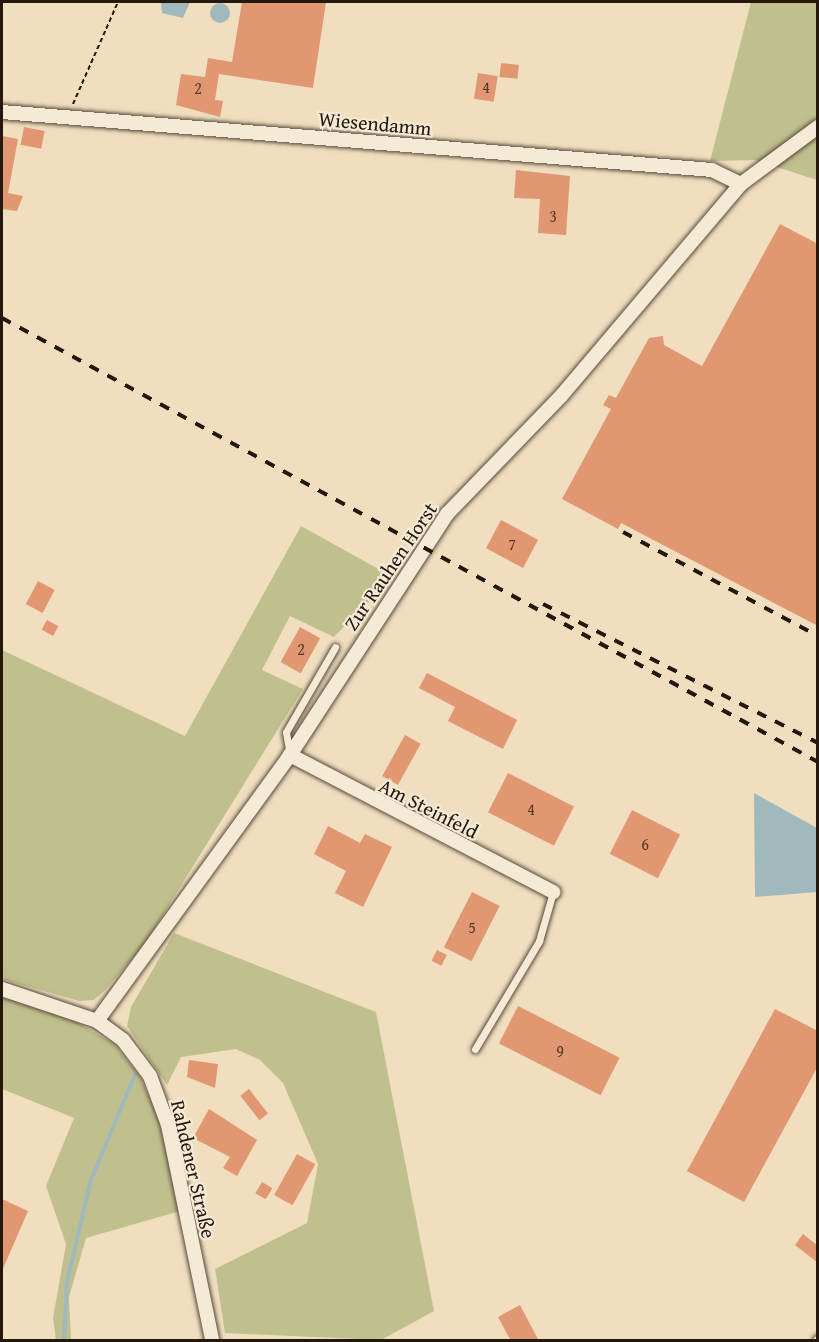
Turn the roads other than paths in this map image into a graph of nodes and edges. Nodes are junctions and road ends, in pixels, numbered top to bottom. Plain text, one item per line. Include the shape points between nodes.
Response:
1 (2, 112) edge
2 (818, 127) edge
3 (741, 184) junction
4 (335, 647) dead end
5 (290, 755) junction
6 (552, 892) joint
7 (2, 989) edge
8 (97, 1021) junction
9 (475, 1049) dead end
10 (212, 1341) edge

1 - 3 street, Wiesendamm via 712,170
2 - 3 street, Zur Rauhen Horst
3 - 5 street, Zur Rauhen Horst via 562,396 447,514
4 - 5 lane via 286,732
5 - 6 street, Am Steinfeld
5 - 8 street, Zur Rauhen Horst
6 - 9 lane via 539,941
7 - 8 street, Rahdener Straße
8 - 10 street, Rahdener Straße via 123,1040 150,1076 168,1125

